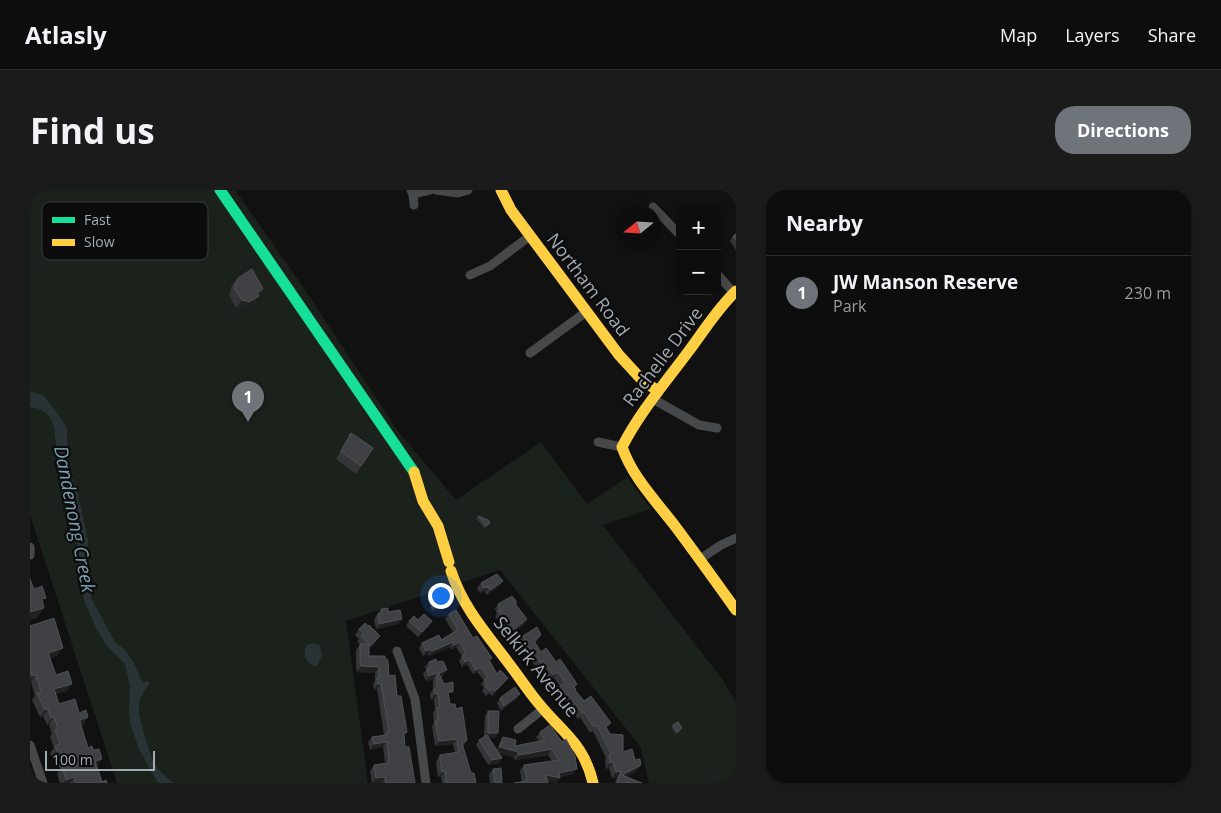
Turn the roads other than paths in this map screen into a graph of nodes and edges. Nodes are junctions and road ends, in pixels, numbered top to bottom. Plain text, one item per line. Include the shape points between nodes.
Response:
1 (220, 190) edge
2 (430, 190) edge
3 (436, 190) edge
4 (468, 190) edge
5 (501, 190) edge
6 (412, 192) edge
7 (414, 205) dead end
8 (661, 215) edge
9 (676, 231) edge
10 (530, 236) junction
11 (470, 275) dead end
12 (721, 278) edge
13 (735, 292) edge
14 (586, 312) junction
15 (530, 353) dead end
16 (655, 395) junction
17 (717, 428) dead end
18 (598, 442) dead end
19 (622, 446) junction
20 (736, 538) edge
21 (30, 547) edge
22 (30, 555) edge
23 (700, 558) junction
24 (736, 610) edge
25 (397, 651) dead end
26 (543, 710) junction
27 (518, 729) dead end
28 (30, 745) edge
29 (43, 783) edge
30 (426, 783) edge
31 (593, 783) edge

1 - 26 street, Selkirk Avenue via 410,464 420,496 438,526 456,587 476,621
2 - 6 street
3 - 4 street via 458,193
5 - 10 street, Northam Road
6 - 7 street
8 - 9 street
10 - 11 street via 490,266
10 - 14 street, Northam Road
12 - 13 street
13 - 16 street, Rachelle Drive
14 - 15 street
14 - 16 street, Northam Road via 630,369
16 - 17 street via 699,425
16 - 19 street, Rachelle Drive
18 - 19 street
19 - 23 street via 626,460 637,476
20 - 23 street
21 - 22 street
23 - 24 street
25 - 30 street via 415,698
26 - 27 street
26 - 31 street, Selkirk Avenue via 583,751
28 - 29 street

